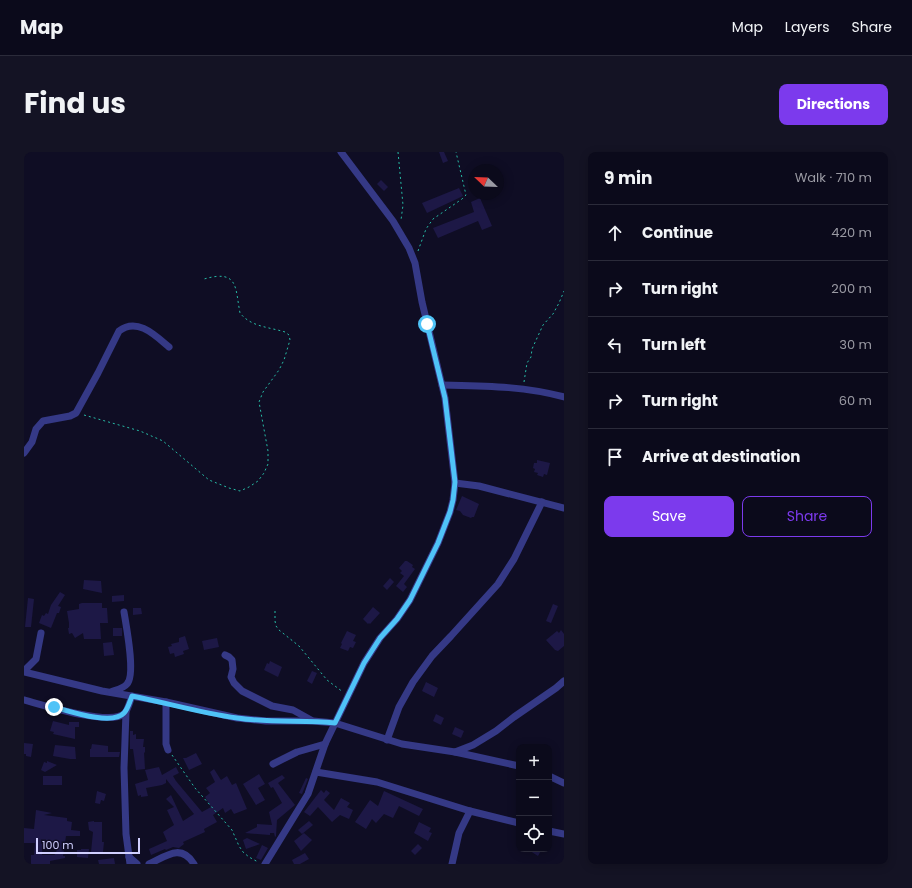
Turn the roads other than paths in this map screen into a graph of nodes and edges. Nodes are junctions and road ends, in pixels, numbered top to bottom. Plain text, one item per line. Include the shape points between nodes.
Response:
1 (341, 152) edge
2 (168, 347) dead end
3 (442, 385) junction
4 (564, 397) edge
5 (24, 453) edge
6 (455, 482) junction
7 (542, 502) junction
8 (564, 508) edge
9 (124, 612) dead end
10 (41, 633) dead end
11 (225, 655) dead end
12 (24, 672) edge
13 (564, 681) edge
14 (110, 692) junction
15 (132, 696) junction
16 (24, 700) edge
17 (166, 702) junction
18 (126, 712) junction
19 (313, 721) junction
20 (335, 723) junction
21 (387, 740) junction
22 (325, 744) junction
23 (168, 750) road end
24 (455, 752) junction
25 (273, 764) dead end
26 (516, 765) edge
27 (316, 772) junction
28 (552, 777) edge
29 (564, 783) edge
30 (470, 810) junction
31 (516, 822) edge
32 (552, 832) edge
33 (564, 834) edge
34 (130, 861) edge
35 (137, 864) edge
36 (149, 864) edge
37 (194, 864) edge
38 (263, 864) edge
39 (452, 864) edge

1 - 3 street via 383,206 409,248 415,263
2 - 5 street via 136,325 119,331 76,413 43,421
3 - 4 street via 498,386
3 - 6 street
6 - 7 street
6 - 20 street via 450,512 410,600 364,663
7 - 8 street
7 - 21 street via 498,584 432,656 413,682 399,707
9 - 14 street via 131,673 127,685
10 - 12 street via 36,659
11 - 19 street via 232,660 231,677 242,691 272,706 292,710
12 - 14 street
13 - 24 street via 496,731
14 - 15 street
15 - 17 street
15 - 18 street
16 - 18 street via 104,718 119,717
17 - 19 street via 237,718
17 - 23 street
18 - 34 street via 124,768 126,834
19 - 20 street
20 - 21 street
20 - 22 street
21 - 24 street
22 - 25 street via 297,752
22 - 27 street
24 - 26 street
27 - 30 street via 377,782
27 - 38 street via 308,794
28 - 29 street
30 - 31 street
30 - 39 street via 459,833
32 - 33 street
34 - 35 street
36 - 37 street via 179,852 186,854

